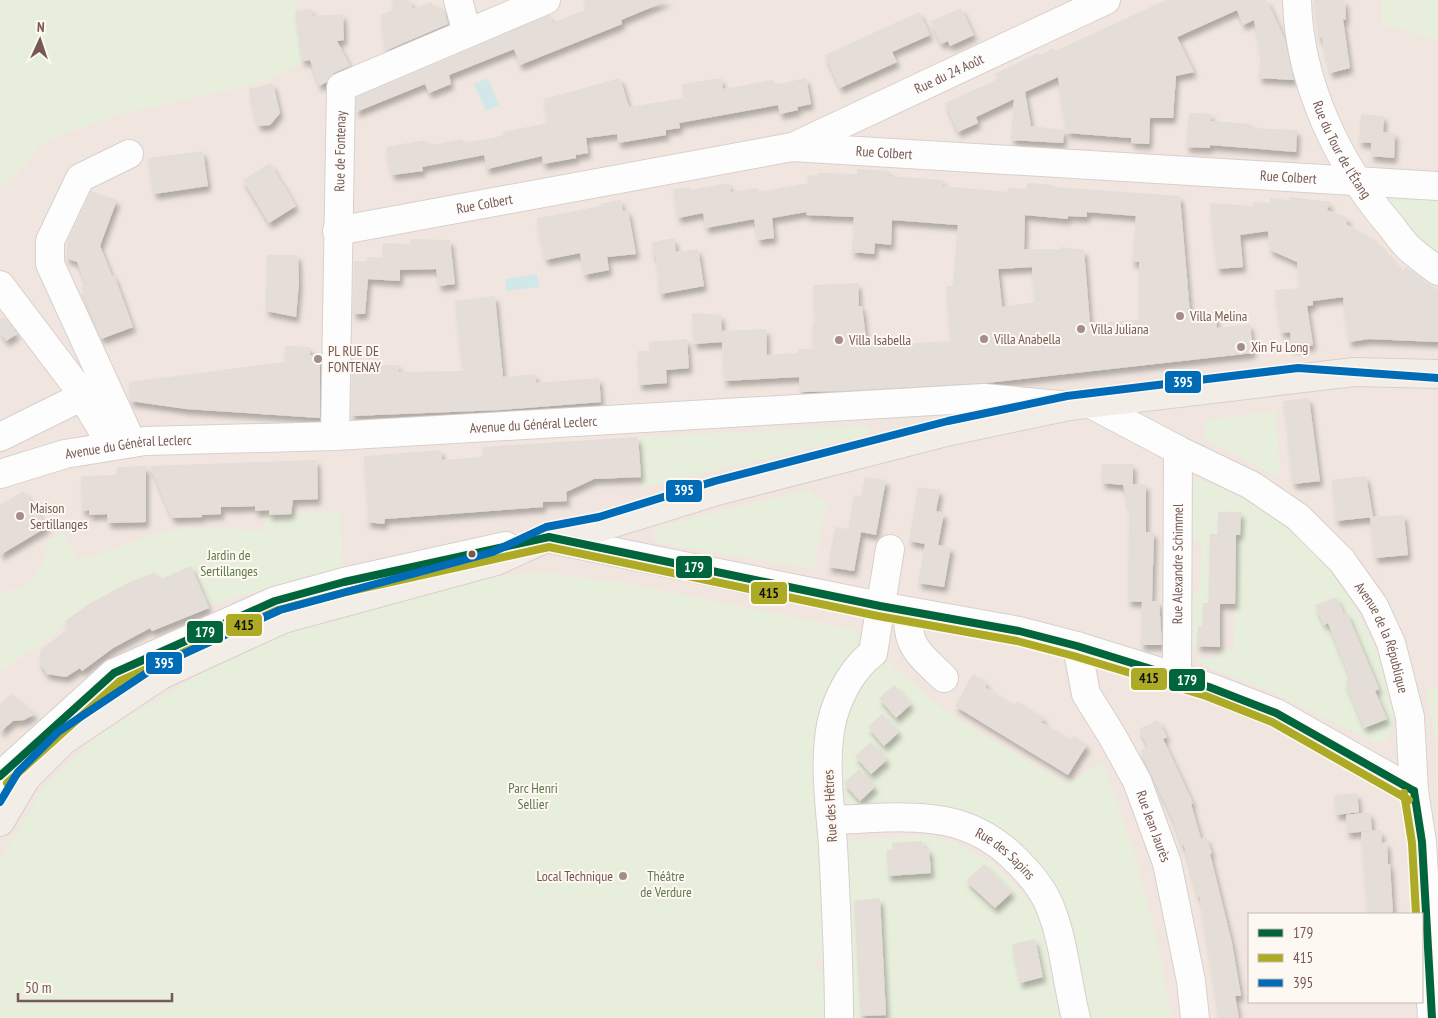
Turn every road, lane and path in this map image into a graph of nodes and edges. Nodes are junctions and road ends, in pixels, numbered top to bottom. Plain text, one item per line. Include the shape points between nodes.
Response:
1 (458, 0) edge
2 (546, 0) edge
3 (1106, 0) edge
4 (1297, 0) edge
5 (467, 33) junction
6 (792, 147) junction
7 (130, 154) dead end
8 (1357, 182) junction
9 (1438, 186) edge
10 (337, 231) junction
11 (1438, 271) edge
12 (0, 285) edge
13 (1438, 374) edge
14 (1298, 378) junction
15 (1438, 388) edge
16 (83, 396) junction
17 (1080, 405) junction
18 (335, 436) junction
19 (0, 437) edge
20 (122, 444) junction
21 (1178, 450) junction
22 (0, 474) edge
23 (549, 537) junction
24 (890, 549) dead end
25 (399, 572) junction
26 (445, 575) junction
27 (880, 606) junction
28 (908, 621) junction
29 (1077, 646) junction
30 (873, 653) junction
31 (1177, 676) junction
32 (944, 678) dead end
33 (0, 776) edge
34 (1414, 791) junction
35 (831, 820) junction
36 (0, 822) edge
37 (839, 1018) edge
38 (1076, 1018) edge
39 (1195, 1018) edge
40 (1432, 1018) edge

1 - 5 street
2 - 5 street, Rue de Fontenay
3 - 6 street, Rue du 24 Août
4 - 8 street, Rue du Tour de l'Étang via 1306,63 1322,112 1336,146
5 - 10 street, Rue de Fontenay via 341,87
6 - 8 street, Rue Colbert
6 - 10 street, Rue Colbert
7 - 20 street via 80,178 50,241 50,264
8 - 9 street, Rue Colbert
8 - 11 street, Rue du Tour de l'Étang via 1410,249
10 - 18 street, Rue de Fontenay
12 - 16 street
13 - 14 main road via 1354,372
14 - 15 main road
14 - 17 main road
16 - 19 street
16 - 20 street
17 - 18 street, Avenue du Général Leclerc via 984,398
17 - 21 street, Avenue de la République
17 - 23 main road via 950,431 717,491 601,527
18 - 20 street, Avenue du Général Leclerc
20 - 22 street, Avenue du Général Leclerc via 65,454
21 - 31 street, Rue Alexandre Schimmel
21 - 34 street, Avenue de la République via 1250,485 1298,517 1342,561 1374,606 1402,678 1410,717
23 - 25 street
23 - 26 main road via 496,561
23 - 27 street
24 - 27 street
25 - 26 main road
25 - 33 street via 344,582 275,601 114,673
26 - 36 main road via 283,619 161,675 64,740 26,778
27 - 28 street
27 - 30 street
28 - 29 street via 1018,631
28 - 30 street, Rue des Hêtres
28 - 32 street via 919,653
29 - 31 street
29 - 39 street, Rue Jean Jaurès via 1086,694 1112,734 1136,781 1167,863 1191,981
30 - 35 street, Rue des Hêtres via 862,661 834,714 828,763
31 - 34 street via 1276,713
34 - 40 street, Avenue de la République via 1422,842
35 - 37 street, Rue des Hêtres
35 - 38 street, Rue des Sapins via 927,817 964,824 1004,846 1030,874 1047,899

